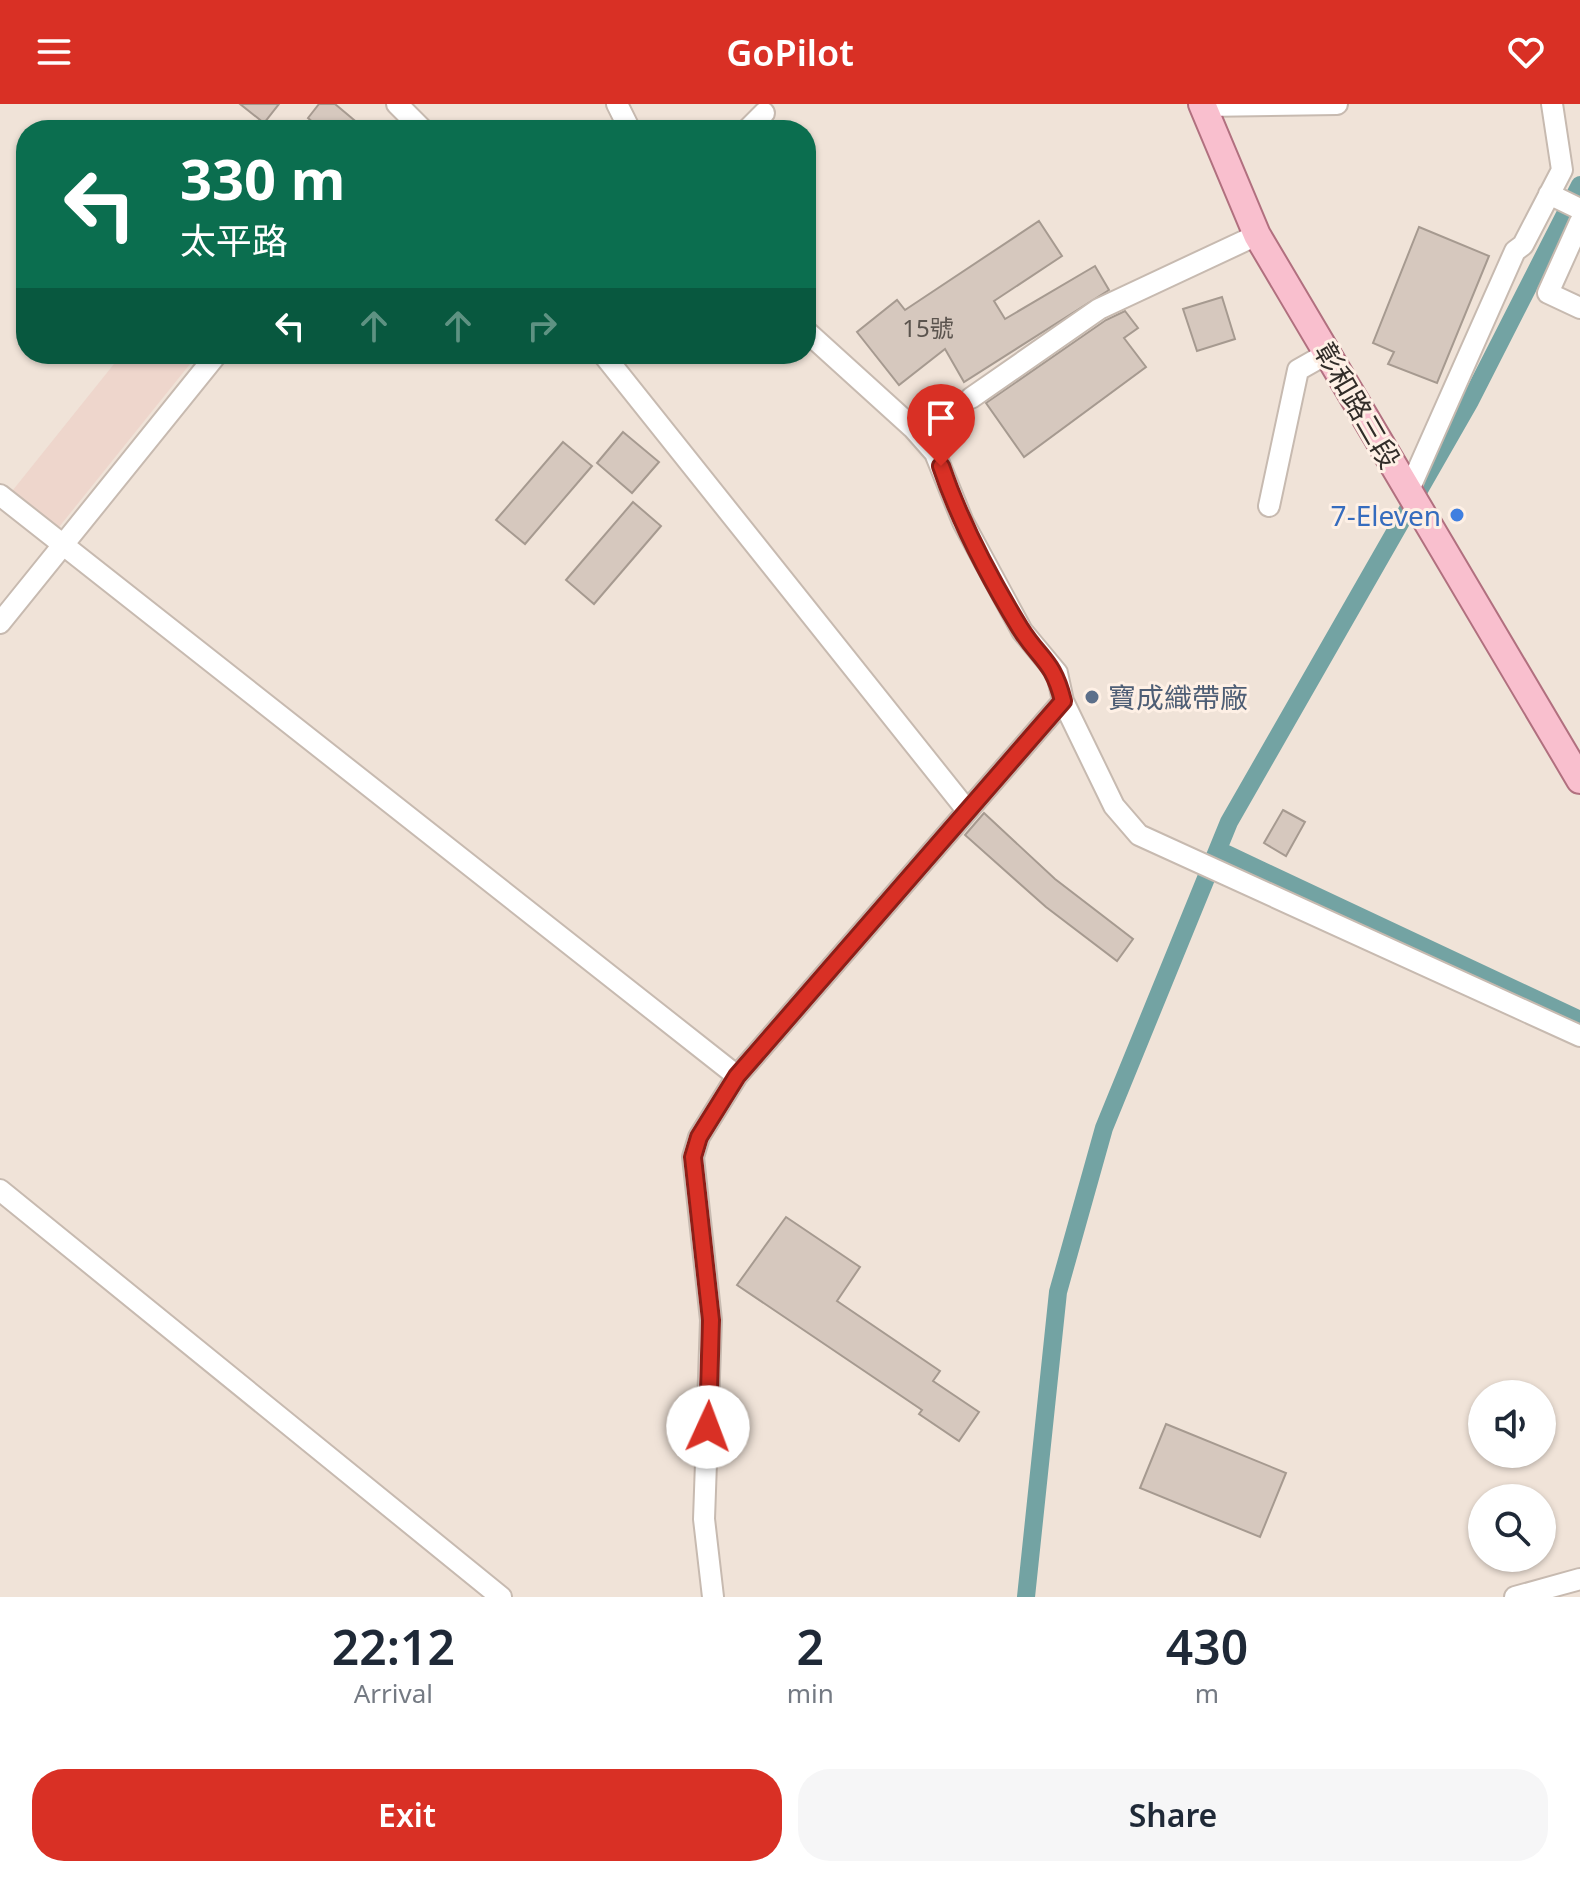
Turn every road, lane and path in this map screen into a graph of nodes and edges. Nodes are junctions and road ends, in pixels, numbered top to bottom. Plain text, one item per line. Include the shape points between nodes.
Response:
1 (1337, 104) edge
2 (1552, 104) edge
3 (1202, 105) edge
4 (764, 113) dead end
5 (757, 120) edge
6 (1549, 194) junction
7 (1580, 209) edge
8 (1580, 222) edge
9 (1257, 235) junction
10 (1580, 308) edge
11 (816, 340) edge
12 (1328, 353) junction
13 (209, 364) edge
14 (611, 364) edge
15 (971, 398) dead end
16 (1408, 492) junction
17 (0, 495) edge
18 (1269, 506) dead end
19 (63, 545) junction
20 (0, 623) edge
21 (1063, 701) junction
22 (1580, 780) edge
23 (966, 809) junction
24 (1580, 1036) edge
25 (737, 1076) junction
26 (0, 1190) edge
27 (1580, 1579) edge
28 (501, 1597) edge
29 (713, 1597) edge
30 (1515, 1597) edge

1 - 3 street
2 - 6 street via 1562,170
3 - 9 main road, 彰和路三段
4 - 5 street
6 - 7 street
6 - 16 street via 1515,251
8 - 10 street via 1548,293
9 - 12 main road, 彰和路三段
9 - 15 street via 1099,309
11 - 21 street via 935,453 963,522 1022,631 1057,673
12 - 16 main road, 彰和路三段
12 - 18 street via 1298,370
13 - 19 street
14 - 23 street
16 - 22 main road, 彰和路三段
17 - 19 street
19 - 20 street
19 - 25 street
21 - 23 street
21 - 24 street via 1114,806 1139,835
23 - 25 street
25 - 29 street via 699,1137 693,1157 711,1320 704,1519
26 - 28 street
27 - 30 street

